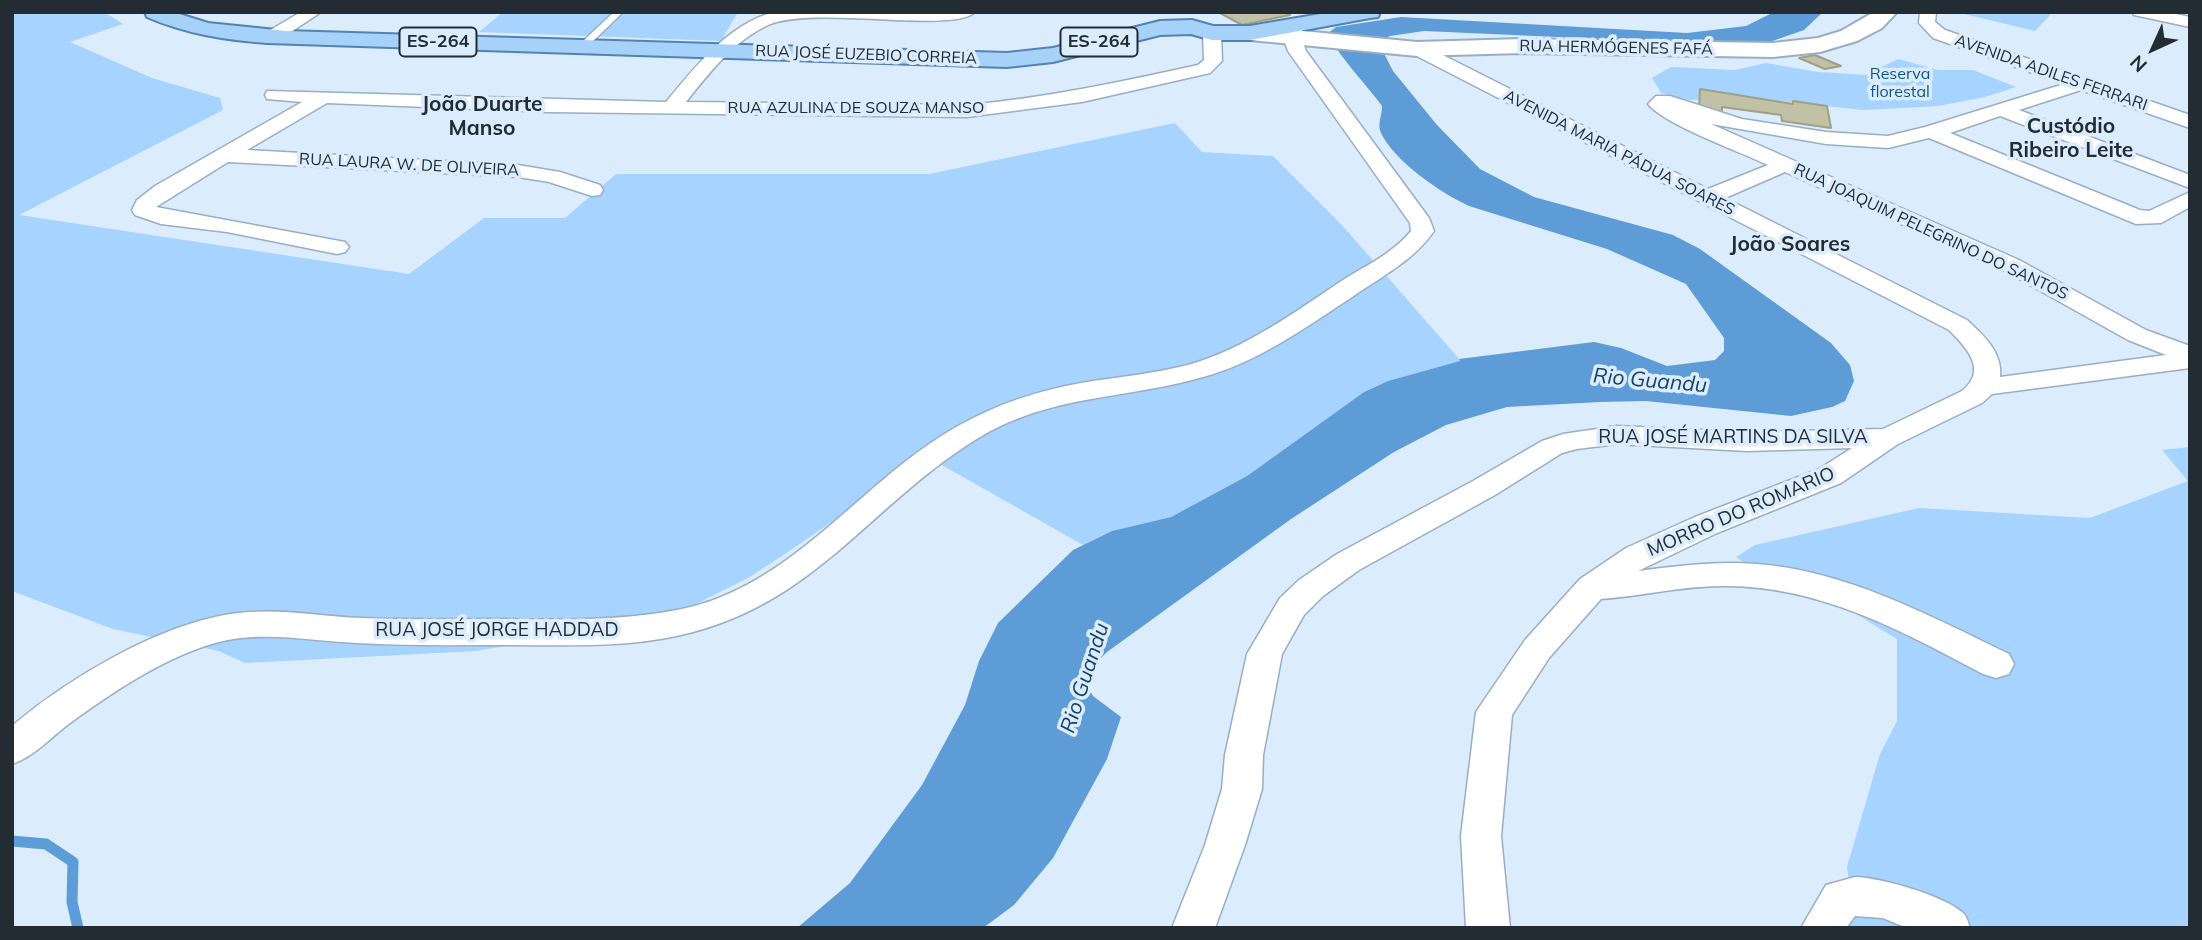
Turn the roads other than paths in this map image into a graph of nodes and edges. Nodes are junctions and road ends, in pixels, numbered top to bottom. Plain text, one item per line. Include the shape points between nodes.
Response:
1 (155, 12) edge
2 (313, 12) edge
3 (619, 12) edge
4 (967, 12) edge
5 (1370, 12) edge
6 (1887, 12) edge
7 (1928, 12) edge
8 (2140, 12) edge
9 (1196, 21) edge
10 (2190, 22) edge
11 (1290, 31) junction
12 (1250, 33) joint
13 (272, 36) junction
14 (583, 46) junction
15 (1416, 49) junction
16 (725, 50) junction
17 (2082, 84) junction
18 (274, 96) dead end
19 (322, 98) junction
20 (672, 107) junction
21 (1998, 109) junction
22 (2190, 122) edge
23 (1931, 132) junction
24 (222, 155) junction
25 (1785, 165) junction
26 (2190, 182) edge
27 (592, 190) dead end
28 (1706, 198) junction
29 (2190, 198) edge
30 (337, 247) dead end
31 (2190, 355) edge
32 (2190, 360) edge
33 (1984, 387) junction
34 (1888, 438) junction
35 (1592, 587) junction
36 (1996, 664) dead end
37 (12, 749) edge
38 (1193, 928) edge
39 (1488, 928) edge
40 (1822, 928) edge
41 (1949, 928) edge

1 - 13 main road, ES-264 via 197,25
2 - 13 street
3 - 14 lane
4 - 16 street via 787,15 759,23
5 - 11 main road
6 - 15 street, RUA HERMÓGENES FAFÁ via 1849,36 1799,49
7 - 17 street, AVENIDA ADILES FERRARI via 1927,23 1939,34
8 - 10 street
9 - 12 main road, ES-264
9 - 16 main road, RUA JOSÉ EUZEBIO CORREIA / ES-264 via 1053,55 1007,60
9 - 20 street, RUA AZULINA DE SOUZA MANSO via 1213,63 1204,69 1082,96 1013,107 893,111
11 - 12 street, RUA HERMÓGENES FAFÁ
11 - 15 street, RUA HERMÓGENES FAFÁ
11 - 37 street, RUA JOSÉ JORGE HADDAD via 1297,51 1423,231 1401,255 1237,354 1199,370 1034,401 987,421 943,448 813,558 774,584 711,613 649,627 544,634 230,626 146,659 48,719
13 - 14 main road, ES-264
14 - 16 main road, ES-264
15 - 28 street, AVENIDA MARIA PÁDUA SOARES
16 - 20 street
17 - 21 street
17 - 22 street, AVENIDA ADILES FERRARI
18 - 19 street
19 - 20 street
19 - 24 street
21 - 23 street
21 - 26 street
23 - 25 street, RUA JOAQUIM PELEGRINO DO SANTOS via 1888,142 1826,138 1742,125 1669,101 1659,103 1683,119
23 - 29 street via 2130,215 2152,218
24 - 27 street, RUA LAURA W. DE OLIVEIRA via 518,171 554,176
24 - 30 street via 143,208 161,217
25 - 28 street
25 - 31 street, RUA JOAQUIM PELEGRINO DO SANTOS via 2011,265 2137,335
28 - 33 street, AVENIDA MARIA PÁDUA SOARES via 1958,325 1978,342 1986,360
32 - 33 street
33 - 34 street
34 - 35 street, MORRO DO ROMARIO via 1830,476 1637,556
34 - 38 street, RUA JOSÉ MARTINS DA SILVA via 1724,441 1643,434 1580,438 1552,447 1334,571 1292,607 1265,654 1244,755 1242,789
35 - 36 street via 1715,575 1773,578 1864,605
35 - 39 street, MORRO DO ROMARIO via 1536,649 1494,712 1481,836
40 - 41 street via 1841,899 1856,895 1882,898

